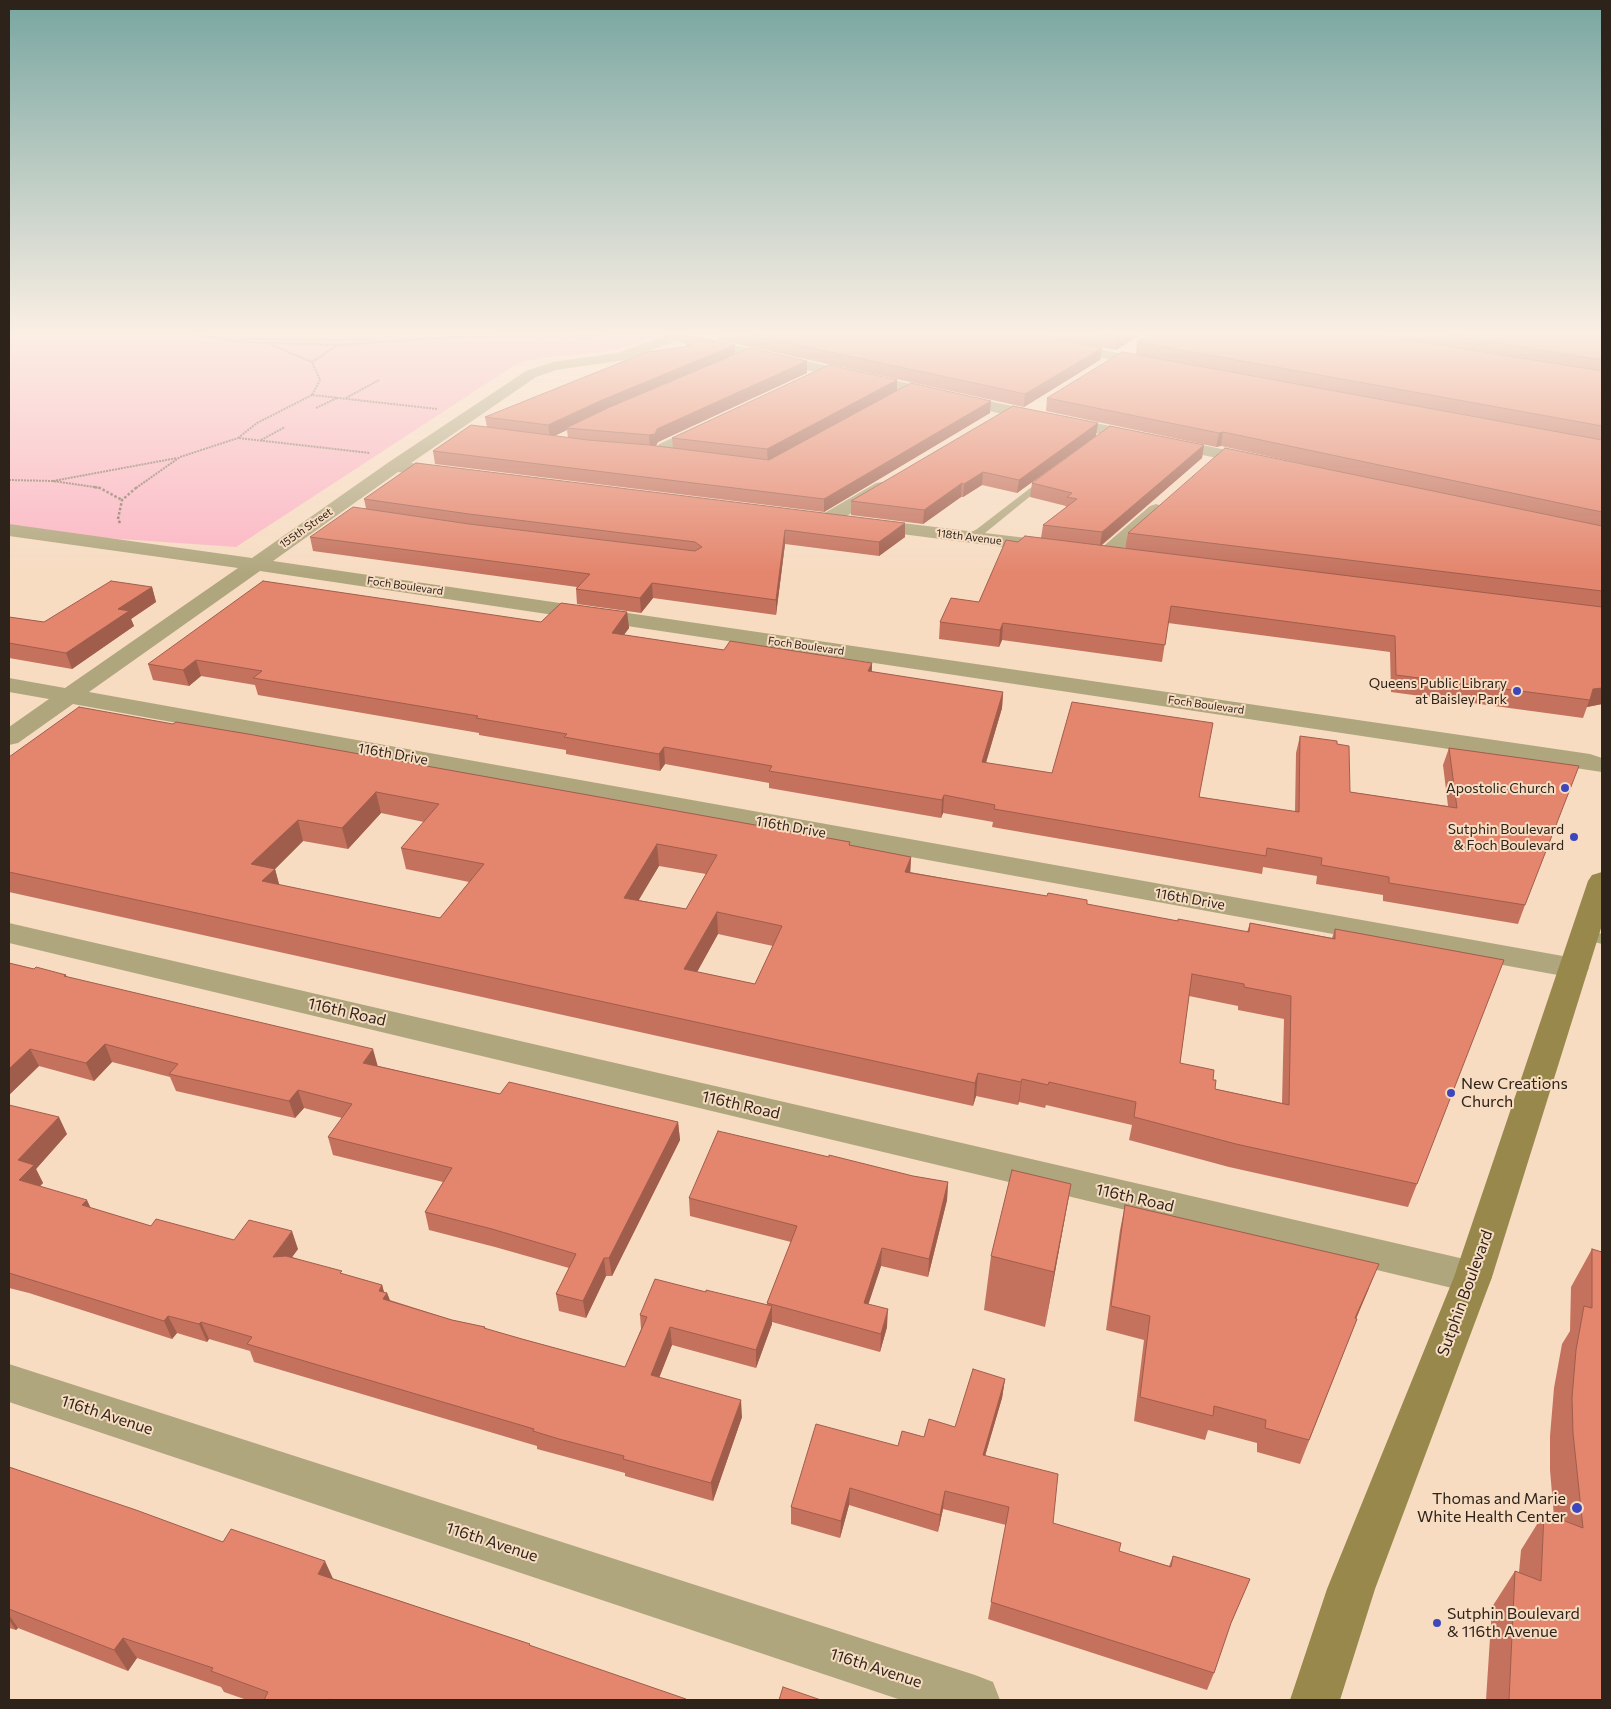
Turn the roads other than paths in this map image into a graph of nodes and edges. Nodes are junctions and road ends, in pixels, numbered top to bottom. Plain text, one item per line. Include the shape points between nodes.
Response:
1 (476, 415) edge
2 (1002, 415) edge
3 (1034, 415) edge
4 (718, 423) edge
5 (987, 424) edge
6 (663, 452) edge
7 (1268, 464) edge
8 (395, 466) junction
9 (1056, 471) edge
10 (467, 475) edge
11 (897, 478) edge
12 (1170, 498) edge
13 (329, 512) junction
14 (345, 515) edge
15 (808, 517) edge
16 (828, 520) junction
17 (9, 530) edge
18 (970, 537) junction
19 (1058, 548) edge
20 (1087, 552) edge
21 (1106, 554) junction
22 (1126, 557) edge
23 (255, 564) junction
24 (9, 684) edge
25 (70, 695) junction
26 (9, 738) edge
27 (1602, 765) edge
28 (1601, 886) edge
29 (9, 933) edge
30 (1587, 947) edge
31 (1473, 1277) junction
32 (9, 1383) edge
33 (975, 1700) edge
34 (1315, 1700) edge

1 - 8 street, 155th Street
2 - 5 street
3 - 7 street via 1214,459
4 - 6 street
8 - 10 street
8 - 13 street, 155th Street
9 - 18 lane
11 - 16 street
12 - 21 street
13 - 14 lane
13 - 23 street, 155th Street
15 - 16 street, 118th Avenue
16 - 18 street, 118th Avenue
17 - 23 street, Foch Boulevard
18 - 19 street, 118th Avenue
20 - 21 street
21 - 22 street
23 - 25 street, 155th Street
23 - 27 street, Foch Boulevard
24 - 25 street, 116th Drive
25 - 26 street, 155th Street
25 - 30 street, 116th Drive
28 - 30 main road, Sutphin Boulevard
29 - 31 street, 116th Road
30 - 31 main road, Sutphin Boulevard
31 - 34 main road, Sutphin Boulevard via 1351,1589
32 - 33 street, 116th Avenue

